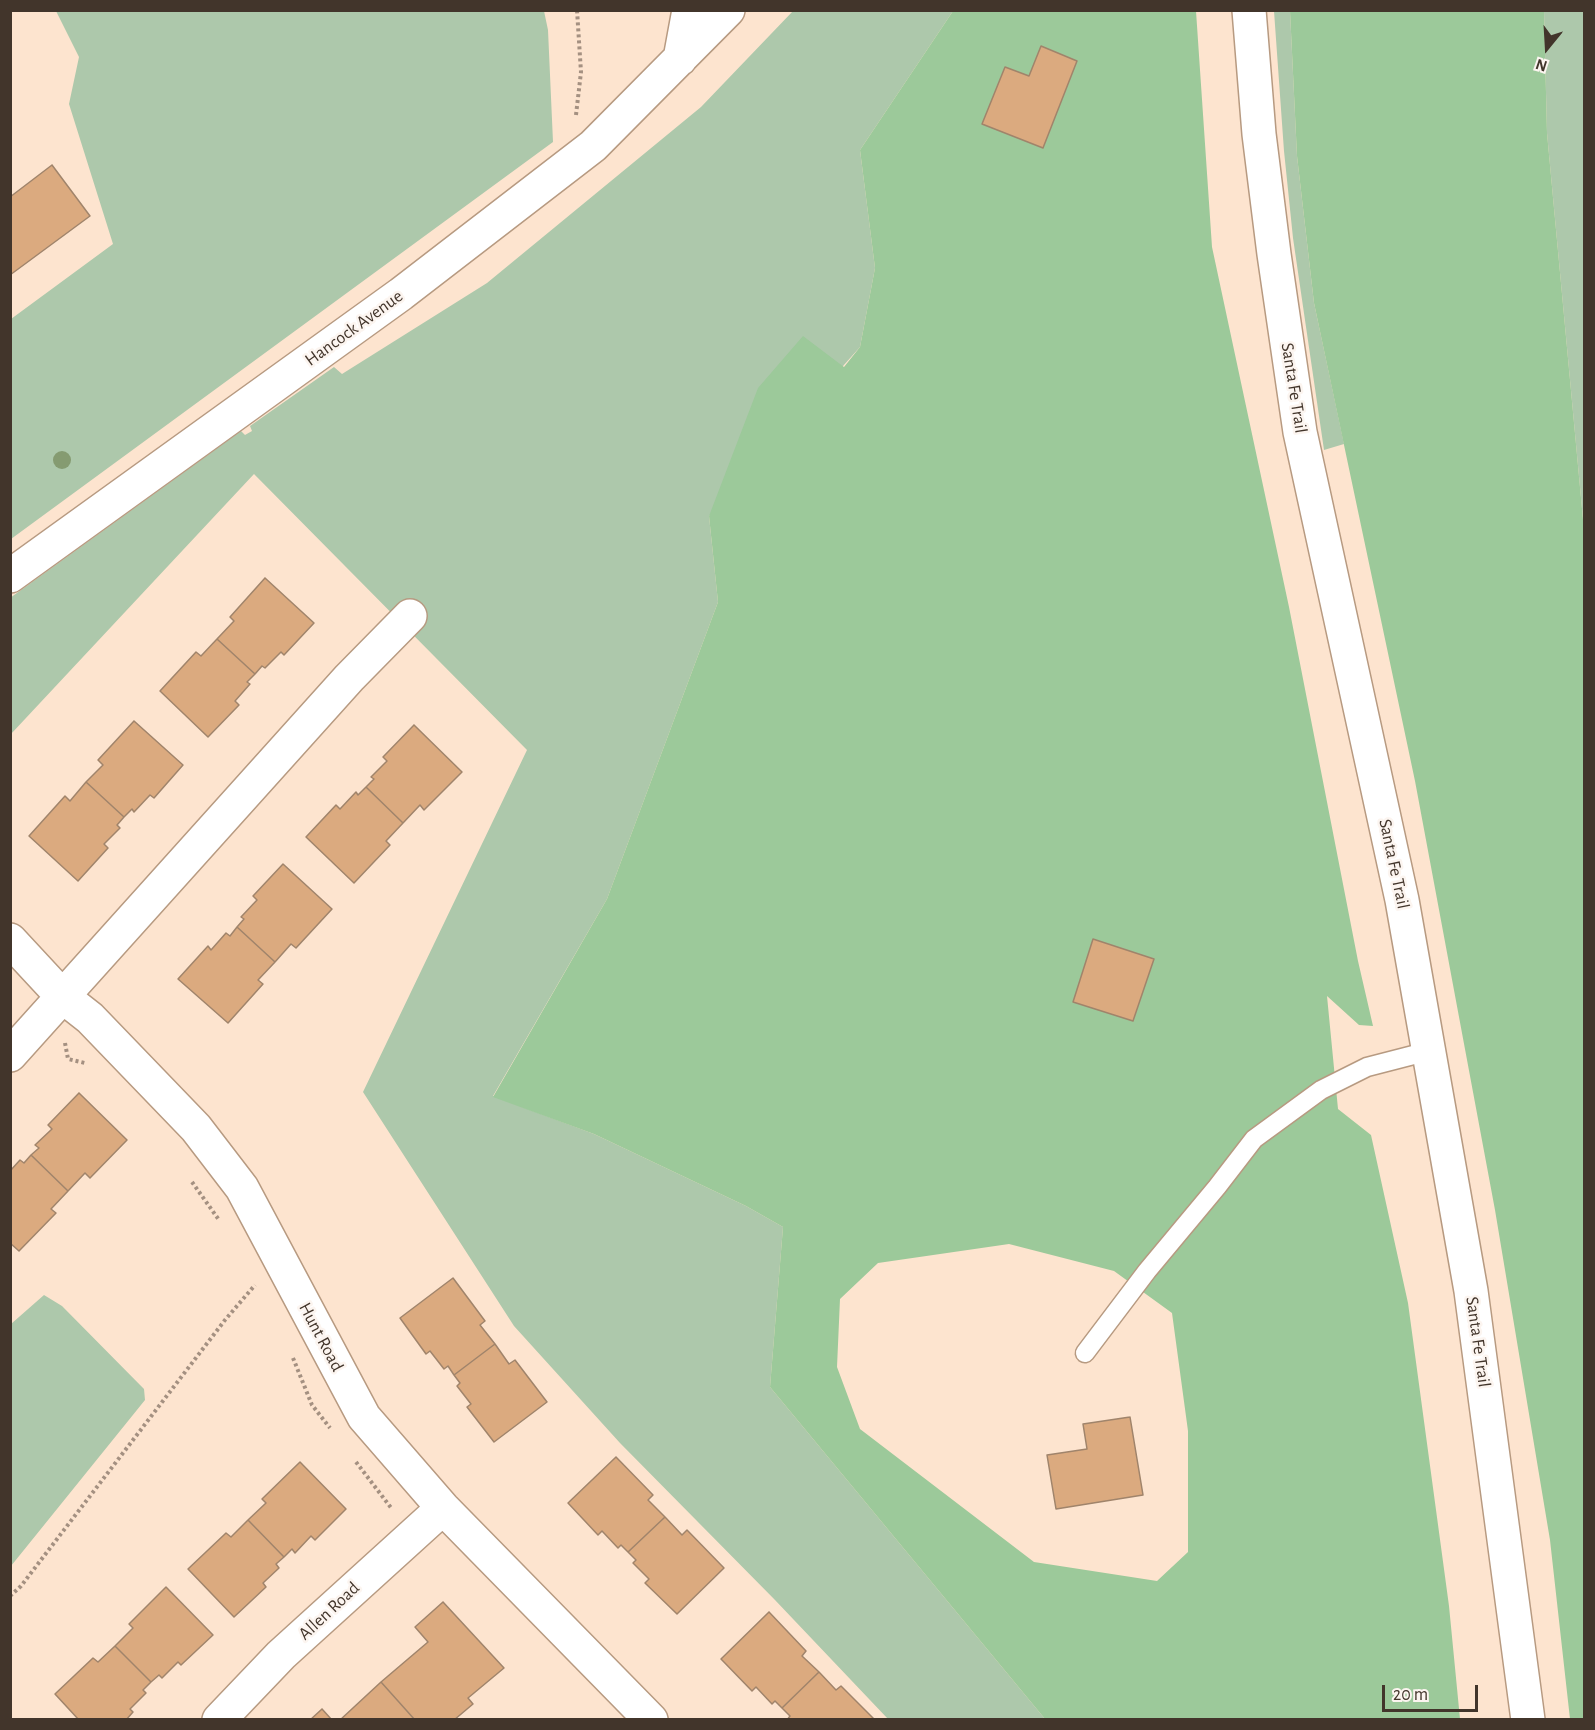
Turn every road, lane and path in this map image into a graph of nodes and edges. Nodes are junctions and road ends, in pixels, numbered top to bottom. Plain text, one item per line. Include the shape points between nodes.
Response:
1 (577, 10) edge
2 (689, 10) edge
3 (728, 10) edge
4 (1249, 10) edge
5 (680, 59) junction
6 (570, 164) junction
7 (10, 576) edge
8 (410, 616) dead end
9 (10, 940) edge
10 (52, 1008) junction
11 (1428, 1051) junction
12 (10, 1055) edge
13 (92, 1068) dead end
14 (189, 1177) dead end
15 (221, 1223) dead end
16 (260, 1279) dead end
17 (1085, 1353) dead end
18 (443, 1508) junction
19 (10, 1596) edge
20 (219, 1719) edge
21 (651, 1719) edge
22 (1528, 1719) edge

1 - 6 path via 581,72
2 - 5 street
3 - 5 street, Hancock Avenue
4 - 11 street, Santa Fe Trail via 1259,134 1300,432 1402,900
5 - 6 street, Hancock Avenue via 594,146
6 - 7 street, Hancock Avenue via 401,294
8 - 10 street via 349,678
9 - 10 street, Hunt Road
10 - 12 street
10 - 13 path via 68,1059
10 - 18 street, Hunt Road via 90,1018 196,1128 242,1188 364,1418
11 - 17 lane via 1367,1067 1330,1086 1254,1140
11 - 22 street, Santa Fe Trail via 1471,1291
14 - 15 path
16 - 19 path
18 - 20 street, Allen Road via 281,1655
18 - 21 street, Hunt Road

